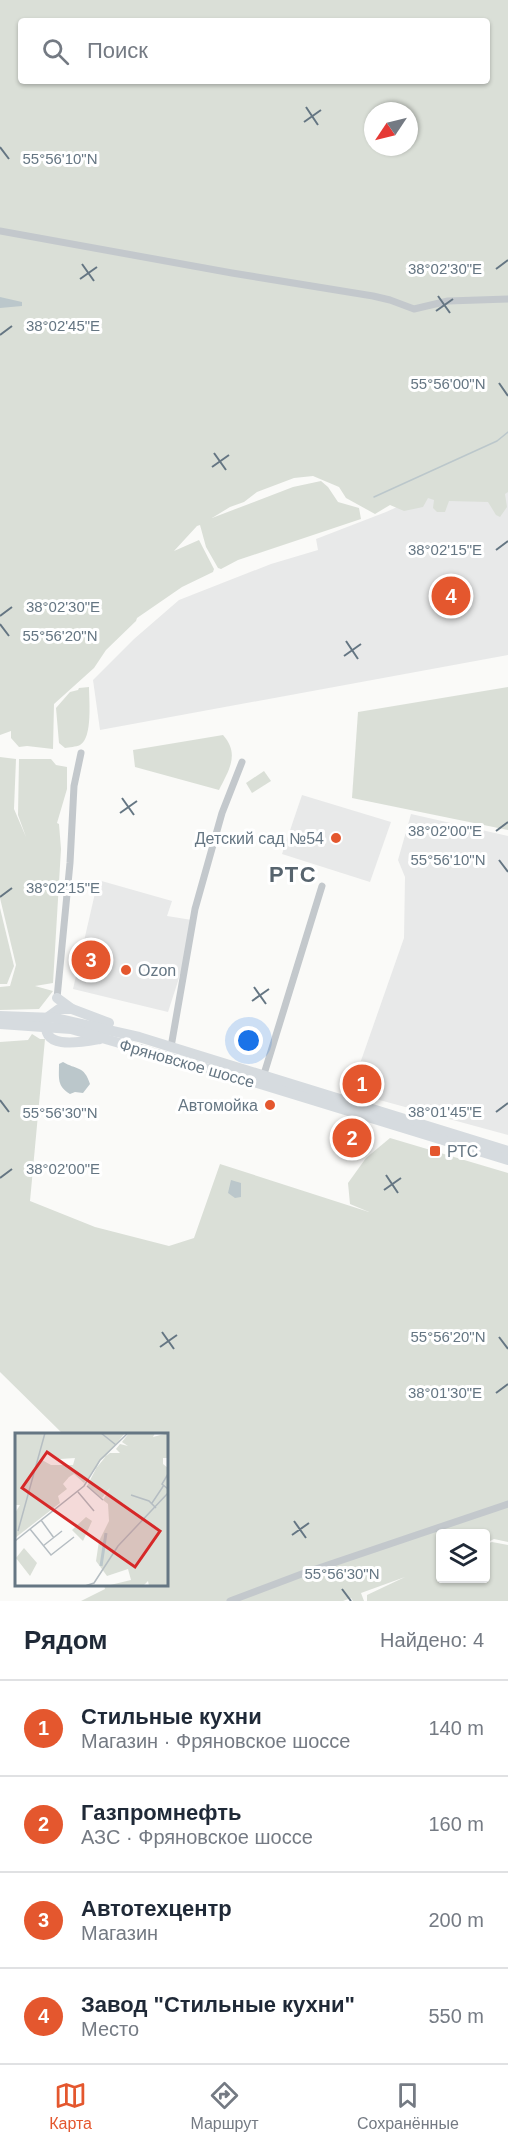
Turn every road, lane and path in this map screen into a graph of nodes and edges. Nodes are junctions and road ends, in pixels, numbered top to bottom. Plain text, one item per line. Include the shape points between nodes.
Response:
1 (0, 231) edge
2 (508, 299) edge
3 (81, 753) dead end
4 (242, 762) dead end
5 (322, 886) dead end
6 (57, 998) junction
7 (72, 1009) junction
8 (0, 1016) edge
9 (28, 1016) junction
10 (47, 1022) junction
11 (0, 1024) edge
12 (139, 1036) junction
13 (171, 1047) junction
14 (264, 1074) junction
15 (508, 1151) edge
16 (508, 1160) edge
17 (508, 1504) edge
18 (230, 1601) edge

1 - 2 street via 373,296 414,309 448,301
3 - 6 street via 74,786
4 - 13 street via 222,813 195,909
5 - 14 street
6 - 7 main road
6 - 9 main road via 43,1012
6 - 10 main road
7 - 10 main road via 53,1012
7 - 12 main road
8 - 9 main road, Фряновское шоссе
9 - 10 main road, Фряновское шоссе
10 - 11 main road, Фряновское шоссе
10 - 12 main road, Фряновское шоссе via 72,1020
10 - 16 main road, Фряновское шоссе via 49,1035 60,1042 104,1038
12 - 13 main road, Фряновское шоссе
13 - 14 main road, Фряновское шоссе
14 - 15 main road, Фряновское шоссе
17 - 18 street

